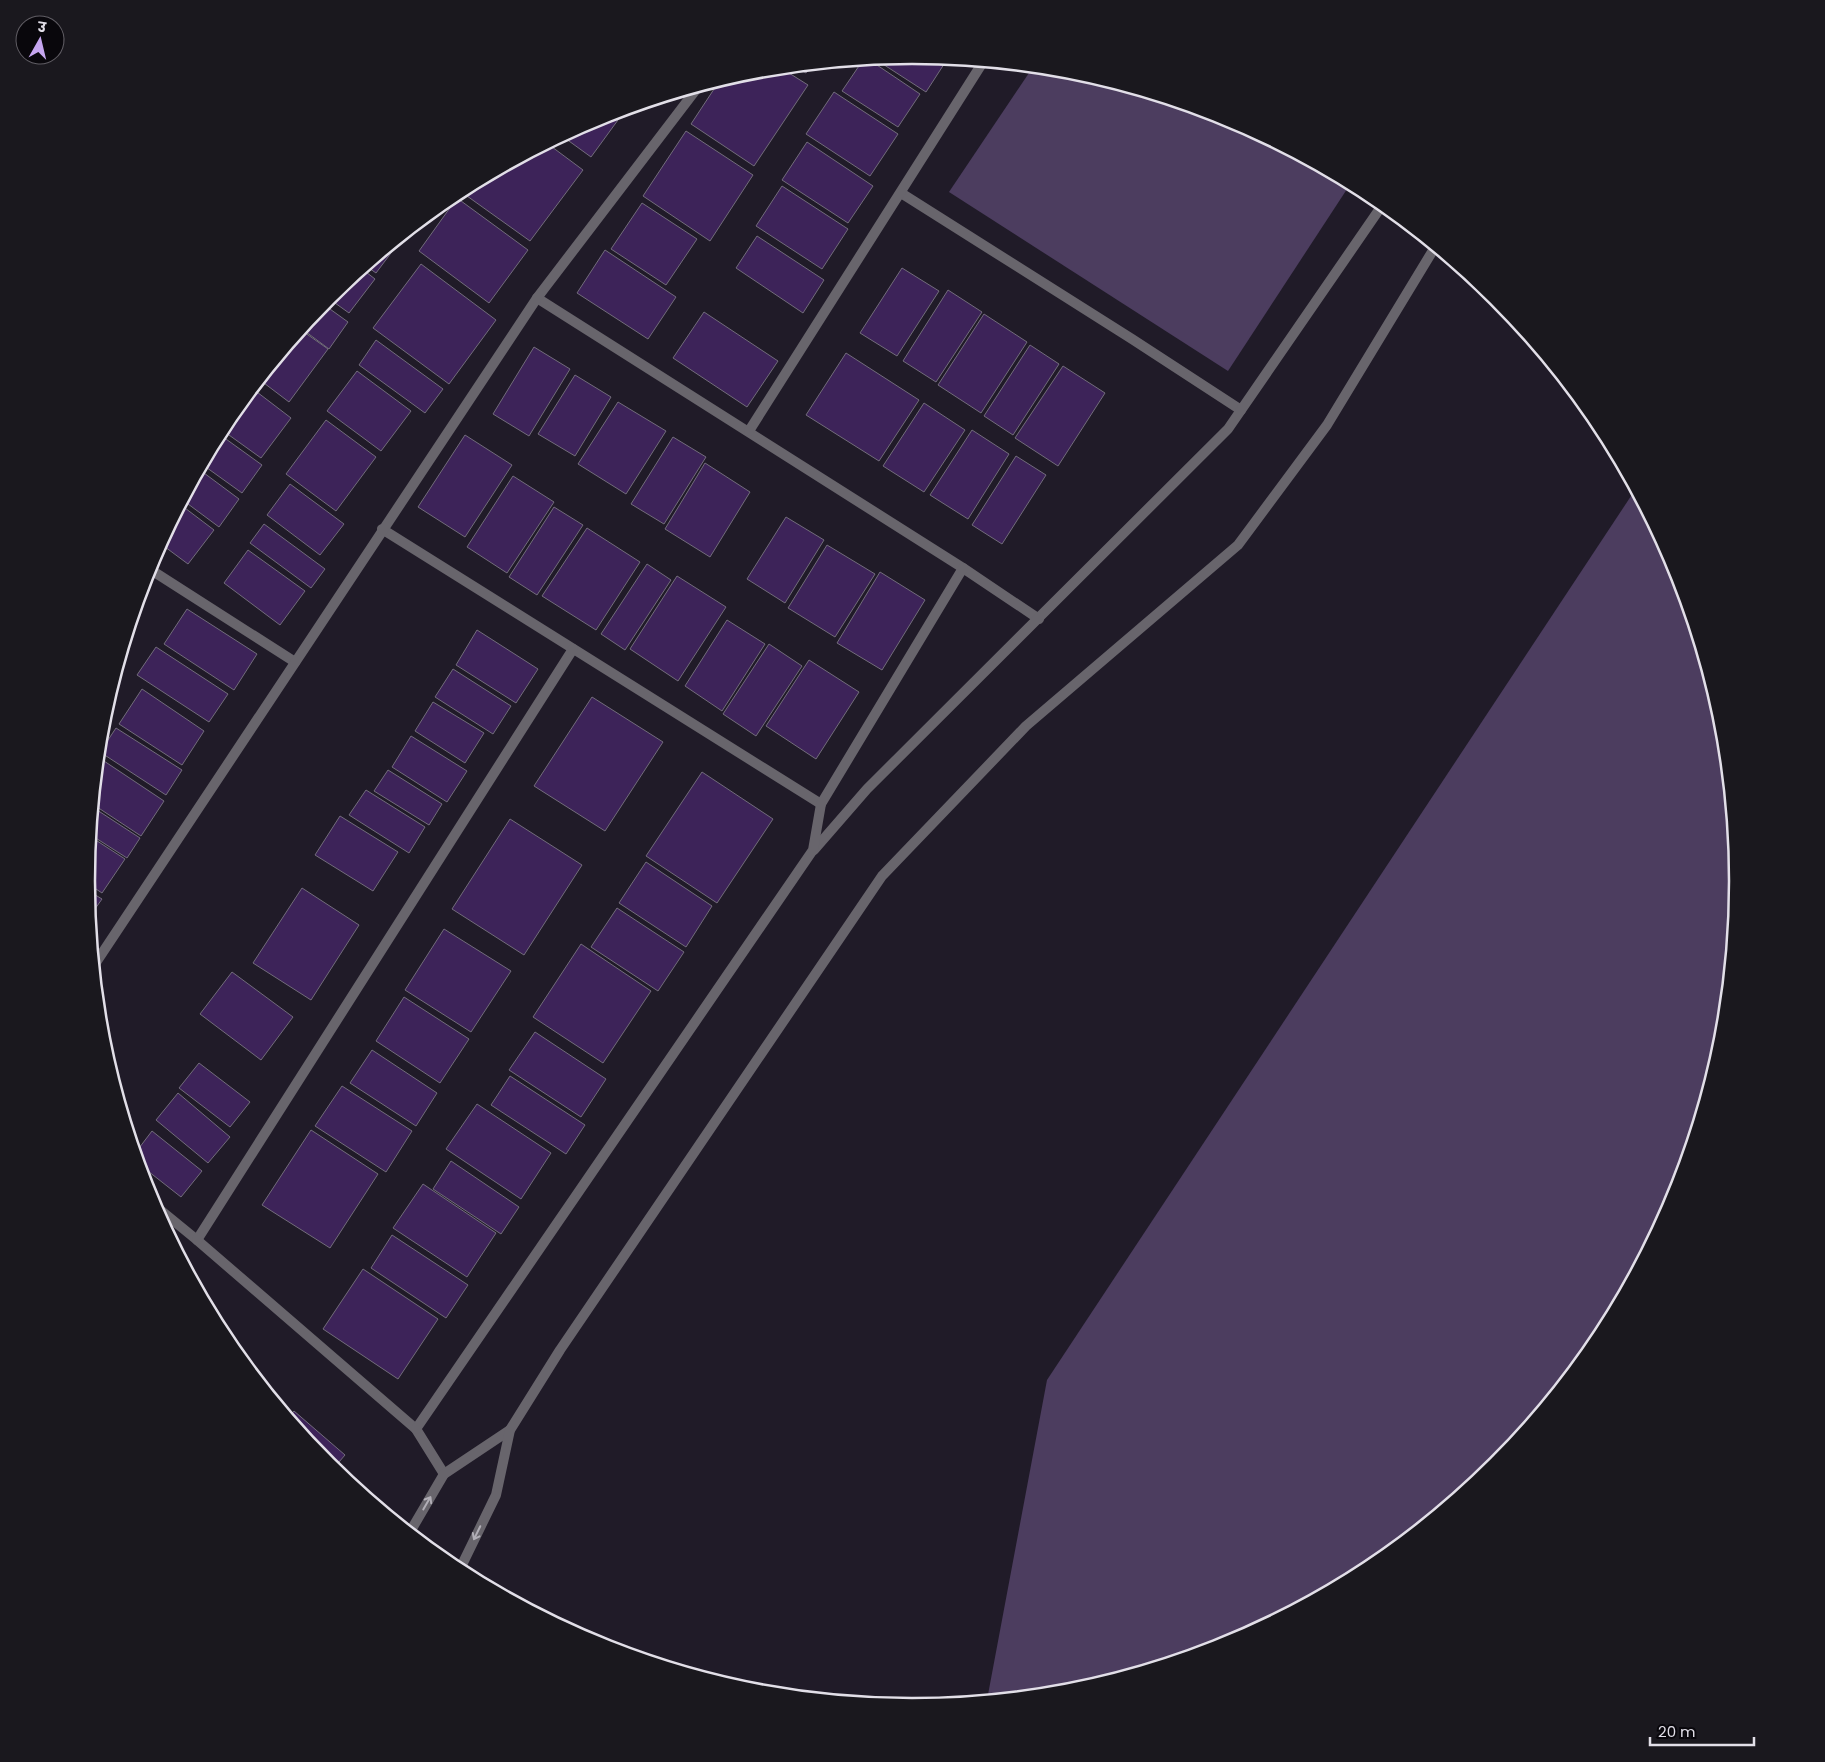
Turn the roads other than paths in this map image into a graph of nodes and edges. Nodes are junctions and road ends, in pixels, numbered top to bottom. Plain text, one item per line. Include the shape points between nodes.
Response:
1 (981, 67) edge
2 (692, 95) edge
3 (901, 193) junction
4 (1379, 210) edge
5 (1432, 251) edge
6 (537, 298) junction
7 (1241, 410) junction
8 (750, 431) junction
9 (382, 529) junction
10 (963, 568) junction
11 (155, 573) edge
12 (1039, 619) junction
13 (573, 648) junction
14 (295, 662) junction
15 (821, 804) junction
16 (813, 850) junction
17 (99, 958) edge
18 (167, 1216) edge
19 (197, 1240) junction
20 (416, 1429) junction
21 (510, 1430) junction
22 (444, 1474) junction
23 (413, 1527) edge
24 (463, 1564) edge

1 - 3 street
2 - 6 street
3 - 7 street
3 - 8 street
4 - 7 street
5 - 21 street via 1327,425 1238,545 1026,726 882,876 560,1350
6 - 8 street
6 - 9 street
7 - 12 street via 1228,429
8 - 10 street
9 - 13 street
9 - 14 street
10 - 12 street
10 - 15 street
11 - 14 street
12 - 16 street via 868,789
13 - 15 street
13 - 19 street
14 - 17 street
15 - 16 street
16 - 20 street
18 - 19 street
19 - 20 street
20 - 22 street
21 - 22 street
21 -> 24 street via 496,1496
23 -> 22 street

